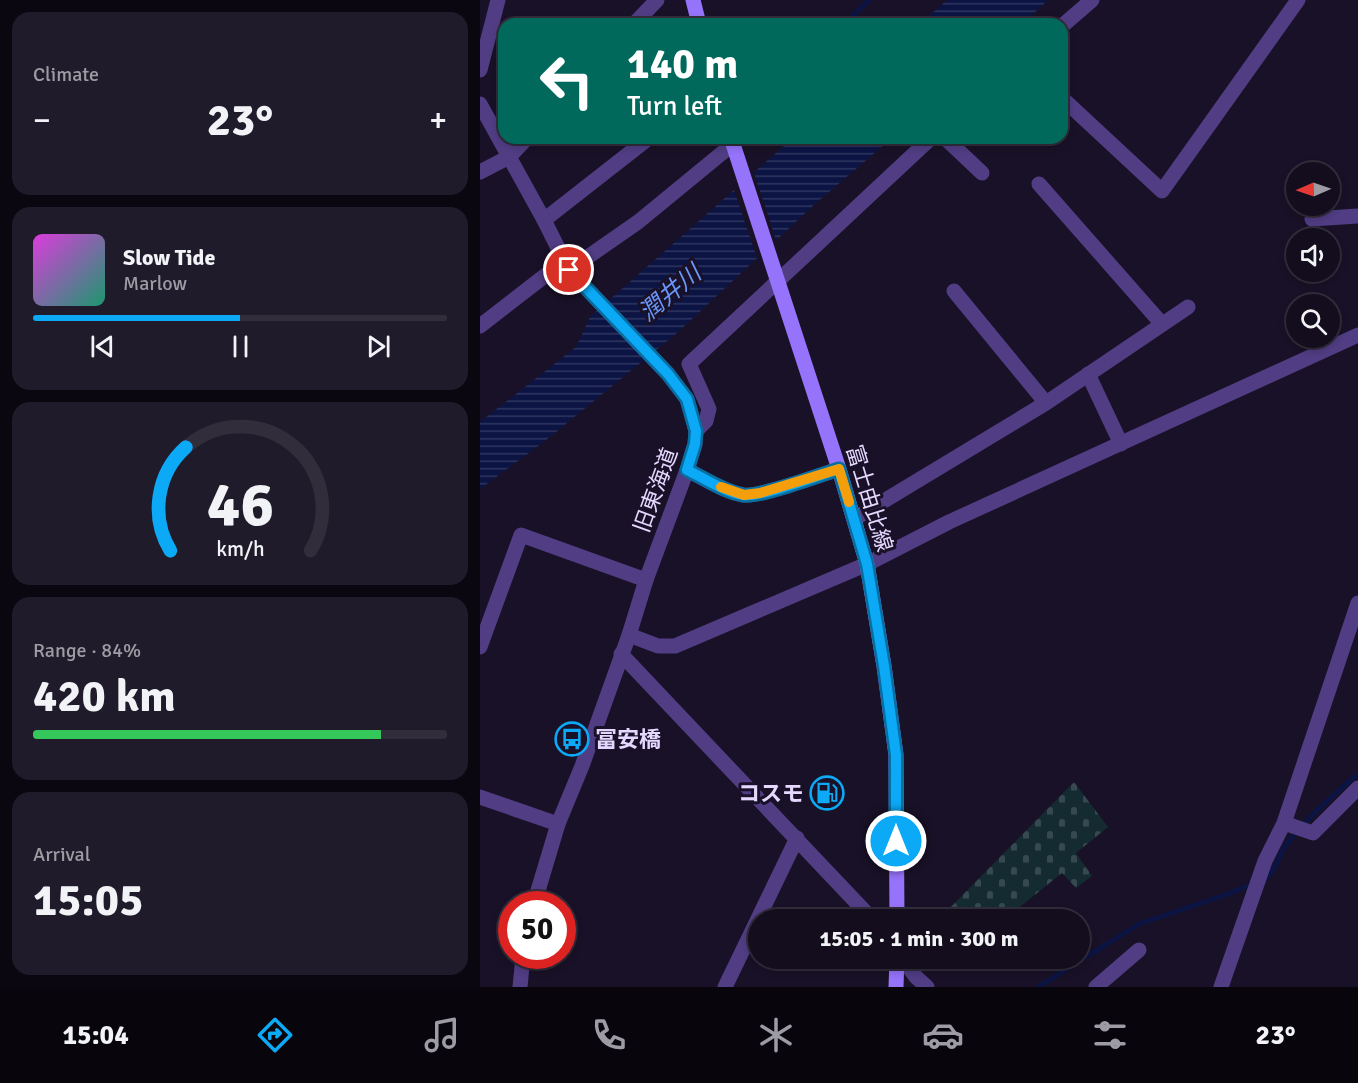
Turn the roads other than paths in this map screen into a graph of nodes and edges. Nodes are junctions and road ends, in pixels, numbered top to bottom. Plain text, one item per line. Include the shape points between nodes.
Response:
1 (498, 0) edge
2 (657, 0) edge
3 (693, 0) edge
4 (1092, 0) edge
5 (1298, 0) edge
6 (640, 18) edge
7 (698, 18) edge
8 (1068, 21) edge
9 (480, 70) edge
10 (480, 104) edge
11 (1068, 104) edge
12 (498, 137) edge
13 (502, 144) edge
14 (521, 144) edge
15 (641, 144) edge
16 (924, 144) edge
17 (951, 144) edge
18 (733, 145) edge
19 (509, 157) junction
20 (480, 172) edge
21 (982, 174) dead end
22 (1039, 184) dead end
23 (1358, 216) edge
24 (1312, 219) dead end
25 (544, 220) junction
26 (566, 266) junction
27 (775, 275) junction
28 (954, 291) dead end
29 (1188, 307) dead end
30 (1162, 324) junction
31 (480, 326) edge
32 (1358, 334) edge
33 (1088, 374) junction
34 (1046, 403) junction
35 (696, 431) junction
36 (1121, 444) junction
37 (839, 469) junction
38 (687, 470) junction
39 (854, 519) junction
40 (867, 564) junction
41 (646, 580) junction
42 (1358, 603) edge
43 (629, 635) junction
44 (480, 647) edge
45 (621, 654) junction
46 (1358, 788) edge
47 (480, 797) edge
48 (1284, 823) junction
49 (558, 824) junction
50 (797, 838) junction
51 (538, 891) edge
52 (863, 909) edge
53 (897, 909) edge
54 (1138, 950) dead end
55 (522, 969) edge
56 (897, 969) edge
57 (910, 969) edge
58 (520, 987) edge
59 (725, 987) edge
60 (896, 987) edge
61 (927, 987) edge
62 (1096, 987) edge
63 (1221, 987) edge

1 - 9 street
2 - 6 street
3 - 7 main road
4 - 8 street
5 - 11 street via 1162,191
10 - 12 street, 旧東海道
13 - 19 street, 旧東海道
14 - 19 street
15 - 25 street
16 - 27 street
17 - 21 street
18 - 26 street via 638,222
18 - 27 main road, 富士由比線
19 - 20 street
19 - 25 street, 旧東海道
22 - 30 street
23 - 24 street
25 - 26 street, 旧東海道
26 - 31 street
26 - 35 street, 旧東海道 via 668,374 687,399
27 - 35 street via 689,364 709,409 706,421
27 - 37 main road, 富士由比線
28 - 34 street
29 - 30 street
30 - 33 street
32 - 36 street
33 - 34 street
33 - 36 street
34 - 39 street
35 - 38 street, 旧東海道
36 - 40 street
37 - 38 street via 744,495
37 - 39 main road, 富士由比線
38 - 41 street, 旧東海道
39 - 40 main road, 富士由比線
40 - 43 street via 675,646 658,646
40 - 53 main road, 富士由比線 via 896,755
41 - 43 street, 旧東海道
41 - 44 street via 521,535
42 - 48 street
43 - 45 street, 旧東海道
45 - 49 street, 旧東海道
45 - 50 street
46 - 48 street via 1313,833
47 - 49 street
48 - 63 street via 1265,861
49 - 51 street, 旧東海道
50 - 52 street
50 - 59 street
54 - 62 street
55 - 58 street
56 - 60 main road
57 - 61 street

